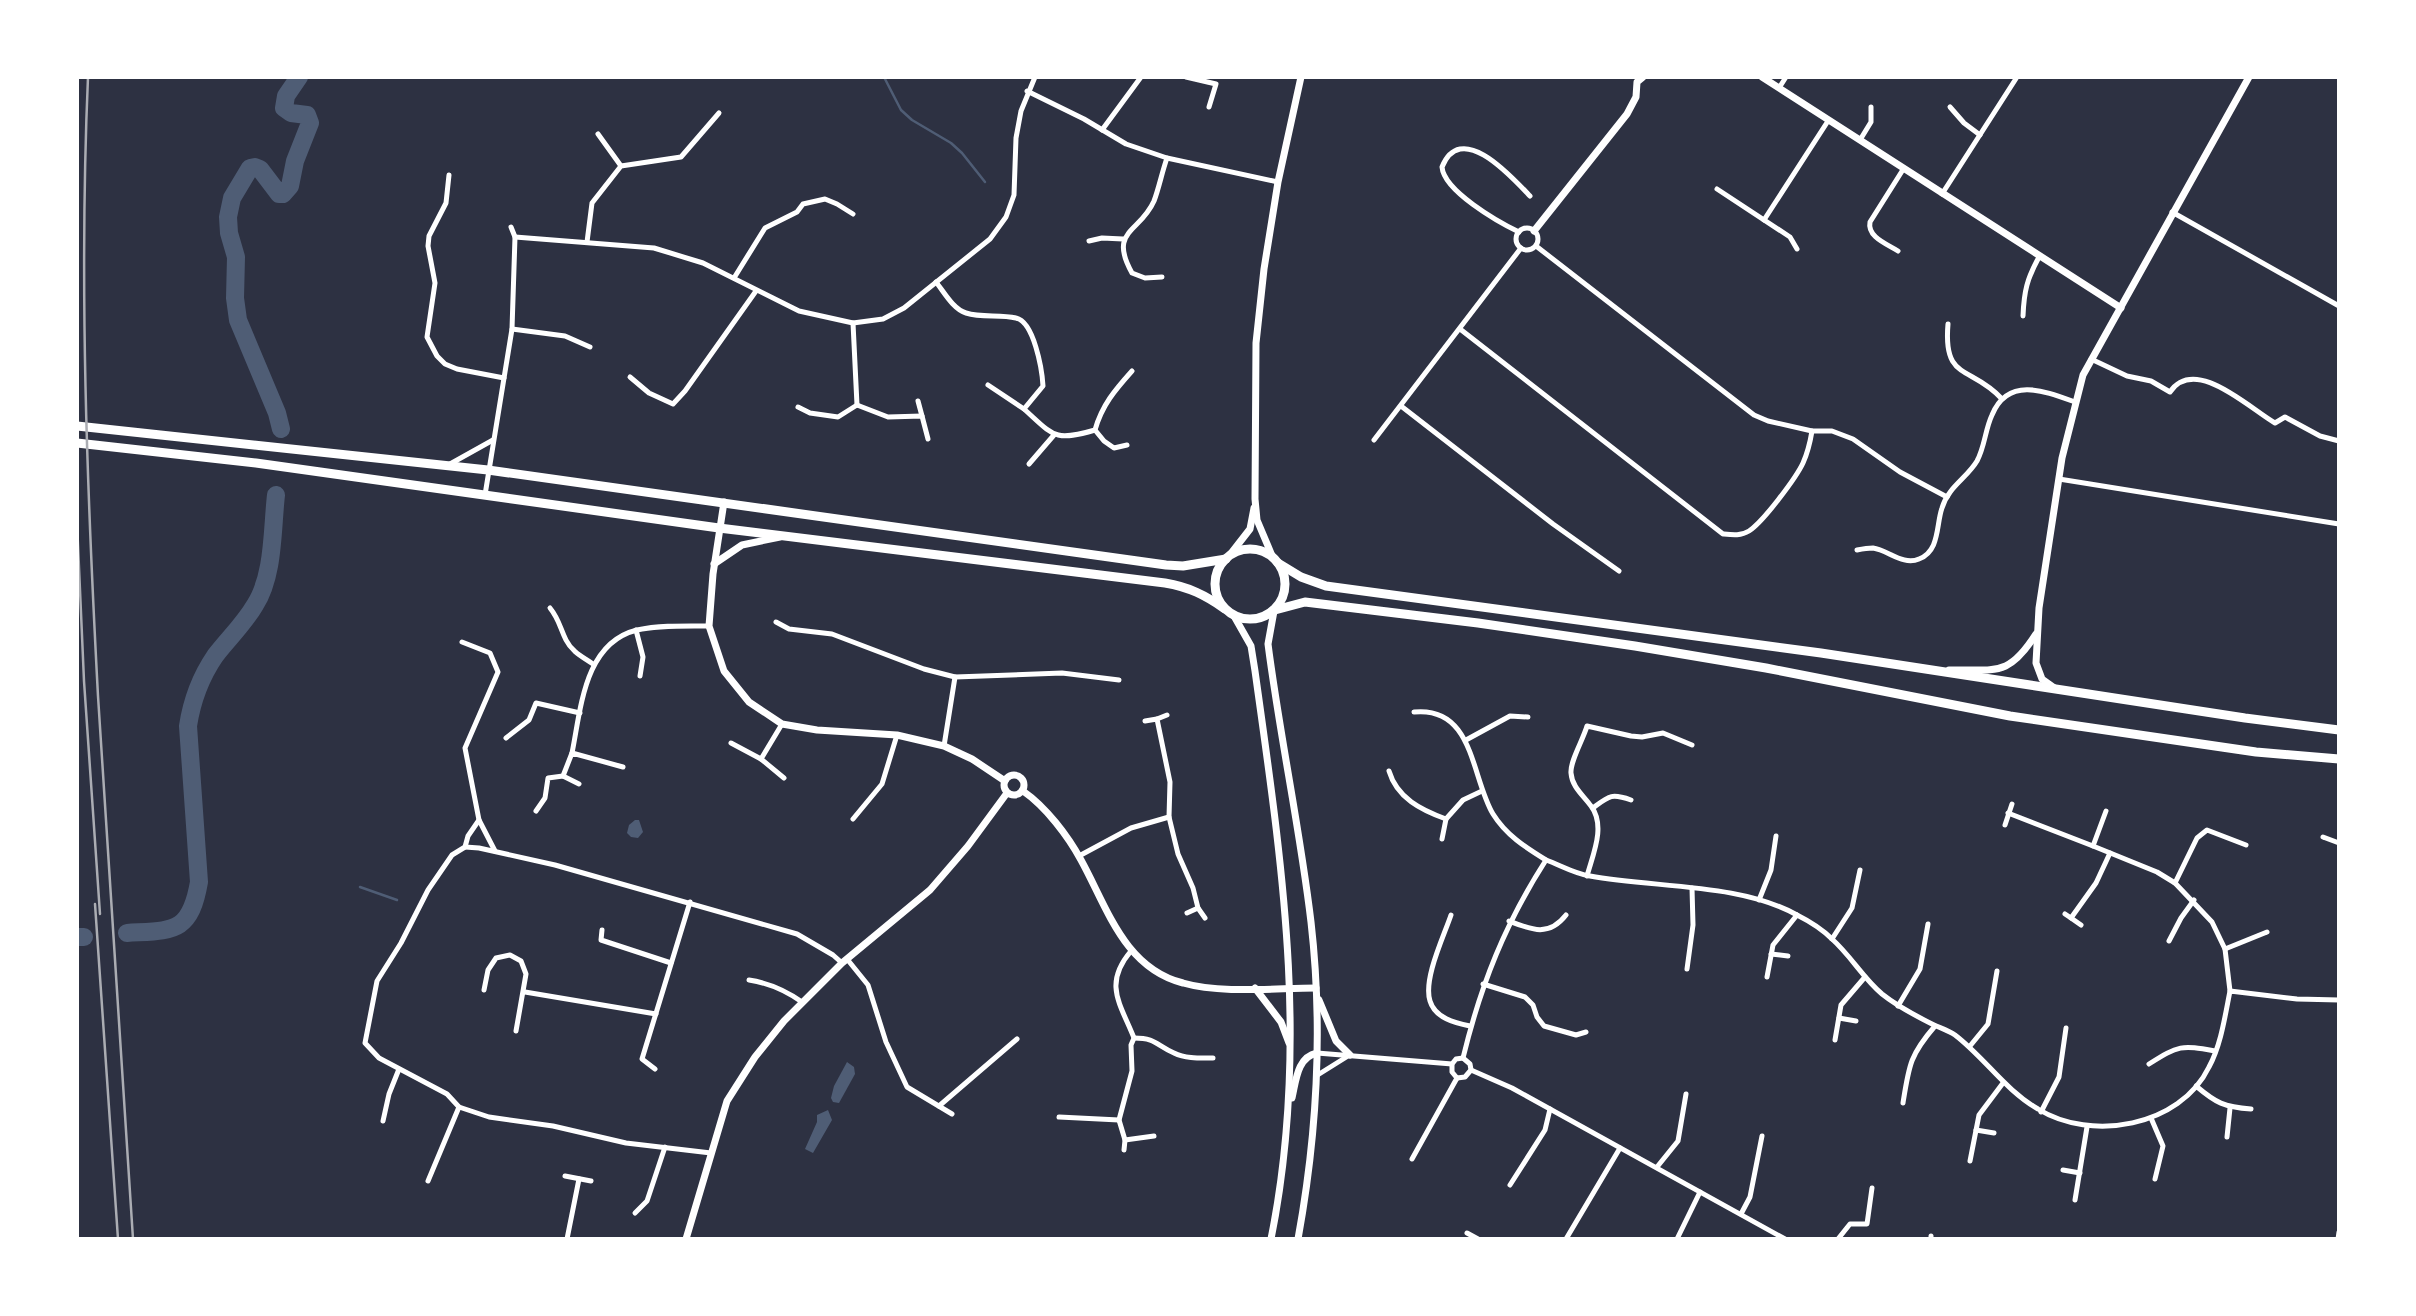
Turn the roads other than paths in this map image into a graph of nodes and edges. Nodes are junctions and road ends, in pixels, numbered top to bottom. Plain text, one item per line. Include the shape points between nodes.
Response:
1 (1035, 77) edge
2 (1141, 77) edge
3 (1186, 77) edge
4 (1218, 77) edge
5 (1301, 77) edge
6 (1629, 77) edge
7 (1762, 77) edge
8 (1786, 77) edge
9 (2017, 77) edge
10 (2249, 77) edge
11 (1640, 79) edge
12 (1216, 84) junction
13 (1779, 88) junction
14 (1027, 91) junction
15 (1209, 107) dead end
16 (1871, 107) dead end
17 (1950, 107) dead end
18 (719, 113) dead end
19 (1828, 121) junction
20 (1102, 130) junction
21 (598, 134) dead end
22 (1980, 135) junction
23 (1860, 140) junction
24 (1167, 158) junction
25 (621, 166) junction
26 (1904, 168) junction
27 (449, 175) dead end
28 (1278, 182) junction
29 (1717, 189) dead end
30 (1942, 194) junction
31 (1530, 196) dead end
32 (2172, 212) junction
33 (853, 214) dead end
34 (1764, 220) junction
35 (511, 227) dead end
36 (1534, 231) junction
37 (1519, 232) junction
38 (516, 237) junction
39 (1123, 239) junction
40 (1089, 241) dead end
41 (587, 242) junction
42 (1536, 246) junction
43 (1521, 248) junction
44 (1797, 249) dead end
45 (1898, 251) dead end
46 (2039, 257) junction
47 (1162, 277) dead end
48 (734, 278) junction
49 (936, 282) junction
50 (756, 291) junction
51 (2339, 306) edge
52 (2121, 308) junction
53 (2023, 316) dead end
54 (853, 323) junction
55 (1948, 324) dead end
56 (512, 329) junction
57 (1460, 329) junction
58 (590, 347) dead end
59 (2091, 359) junction
60 (1132, 372) dead end
61 (630, 377) dead end
62 (504, 378) junction
63 (988, 385) dead end
64 (2170, 393) junction
65 (2002, 399) junction
66 (918, 401) dead end
67 (2165, 401) dead end
68 (2075, 402) junction
69 (857, 405) junction
70 (1401, 406) junction
71 (798, 407) dead end
72 (1024, 409) junction
73 (922, 416) junction
74 (77, 426) edge
75 (1095, 430) junction
76 (1812, 431) junction
77 (1054, 435) junction
78 (928, 439) dead end
79 (493, 440) junction
80 (1374, 440) dead end
81 (2339, 441) edge
82 (77, 443) edge
83 (1127, 445) dead end
84 (1028, 464) dead end
85 (447, 466) junction
86 (488, 470) junction
87 (2059, 479) junction
88 (485, 495) junction
89 (1947, 497) junction
90 (1255, 499) junction
91 (724, 502) junction
92 (2339, 524) edge
93 (719, 528) junction
94 (784, 536) junction
95 (1857, 550) dead end
96 (1227, 557) junction
97 (1275, 560) junction
98 (714, 564) junction
99 (1619, 571) dead end
100 (550, 608) dead end
101 (1225, 609) junction
102 (1274, 610) junction
103 (1234, 616) junction
104 (776, 622) dead end
105 (709, 626) junction
106 (636, 630) junction
107 (2038, 632) junction
108 (463, 642) dead end
109 (593, 664) junction
110 (1930, 670) junction
111 (640, 677) dead end
112 (955, 677) junction
113 (1119, 680) dead end
114 (2056, 689) junction
115 (1414, 712) dead end
116 (580, 713) junction
117 (1167, 715) dead end
118 (1528, 717) dead end
119 (1157, 719) junction
120 (1145, 721) dead end
121 (782, 724) junction
122 (2339, 730) edge
123 (898, 735) junction
124 (506, 738) dead end
125 (1466, 740) junction
126 (731, 743) dead end
127 (1692, 745) dead end
128 (944, 746) junction
129 (572, 753) junction
130 (761, 759) junction
131 (2339, 759) edge
132 (623, 767) dead end
133 (1389, 771) dead end
134 (563, 776) junction
135 (784, 778) dead end
136 (1004, 781) junction
137 (579, 784) dead end
138 (1023, 791) junction
139 (1482, 792) junction
140 (1007, 793) junction
141 (1631, 800) dead end
142 (2011, 804) dead end
143 (1593, 808) junction
144 (536, 811) dead end
145 (2106, 811) dead end
146 (2008, 813) junction
147 (1169, 817) junction
148 (853, 819) dead end
149 (479, 820) junction
150 (1446, 820) junction
151 (2005, 825) dead end
152 (1776, 836) dead end
153 (2323, 837) dead end
154 (1442, 839) dead end
155 (2339, 844) edge
156 (2246, 845) dead end
157 (2093, 846) junction
158 (465, 847) junction
159 (495, 851) junction
160 (2110, 853) junction
161 (1079, 856) junction
162 (1546, 860) junction
163 (1860, 870) dead end
164 (1587, 876) junction
165 (2175, 883) junction
166 (1692, 888) junction
167 (1759, 900) junction
168 (2194, 900) junction
169 (690, 902) junction
170 (1198, 908) junction
171 (1187, 913) dead end
172 (1451, 915) dead end
173 (1566, 915) dead end
174 (1797, 915) junction
175 (1205, 918) dead end
176 (1509, 921) junction
177 (1928, 924) dead end
178 (2081, 925) dead end
179 (602, 930) dead end
180 (2267, 932) dead end
181 (1832, 939) junction
182 (2169, 941) dead end
183 (2225, 949) junction
184 (1131, 951) junction
185 (1772, 954) junction
186 (1788, 956) dead end
187 (845, 961) junction
188 (671, 963) junction
189 (1687, 969) dead end
190 (1997, 971) dead end
191 (1767, 977) dead end
192 (1865, 977) junction
193 (749, 980) dead end
194 (1483, 984) junction
195 (1255, 988) junction
196 (1291, 988) junction
197 (484, 990) dead end
198 (1316, 990) junction
199 (2230, 991) junction
200 (524, 992) junction
201 (2339, 1000) edge
202 (802, 1002) junction
203 (1898, 1006) junction
204 (656, 1014) junction
205 (1839, 1018) junction
206 (1856, 1021) dead end
207 (1935, 1026) junction
208 (1470, 1027) junction
209 (2066, 1028) dead end
210 (516, 1031) dead end
211 (1586, 1032) dead end
212 (1134, 1038) junction
213 (1017, 1039) dead end
214 (1835, 1040) dead end
215 (1970, 1046) junction
216 (1290, 1048) junction
217 (2215, 1051) junction
218 (1317, 1054) junction
219 (1350, 1055) junction
220 (1213, 1058) dead end
221 (1463, 1058) junction
222 (1451, 1064) junction
223 (2150, 1064) dead end
224 (399, 1069) junction
225 (655, 1069) dead end
226 (1471, 1070) junction
227 (1316, 1076) junction
228 (1457, 1078) junction
229 (2003, 1083) junction
230 (2196, 1086) junction
231 (1686, 1094) dead end
232 (1903, 1103) dead end
233 (939, 1106) junction
234 (459, 1107) junction
235 (2231, 1108) junction
236 (1550, 1109) junction
237 (2251, 1109) dead end
238 (2041, 1112) junction
239 (1289, 1113) junction
240 (952, 1114) dead end
241 (1059, 1117) dead end
242 (2151, 1118) junction
243 (1119, 1120) junction
244 (383, 1121) dead end
245 (2087, 1126) junction
246 (1976, 1130) junction
247 (1994, 1133) dead end
248 (1154, 1136) dead end
249 (1762, 1136) dead end
250 (2227, 1137) dead end
251 (1125, 1139) junction
252 (665, 1147) junction
253 (1620, 1148) junction
254 (1124, 1150) dead end
255 (711, 1153) junction
256 (1412, 1159) dead end
257 (1970, 1161) dead end
258 (1657, 1167) junction
259 (2063, 1170) dead end
260 (2080, 1173) junction
261 (565, 1176) dead end
262 (579, 1179) junction
263 (2155, 1179) dead end
264 (428, 1181) dead end
265 (591, 1181) dead end
266 (1510, 1185) dead end
267 (1872, 1188) dead end
268 (1700, 1192) junction
269 (2074, 1200) dead end
270 (635, 1213) dead end
271 (1741, 1214) junction
272 (2339, 1232) edge
273 (1467, 1233) dead end
274 (1783, 1238) edge
275 (567, 1239) edge
276 (686, 1239) edge
277 (1271, 1239) edge
278 (1298, 1239) edge
279 (1478, 1239) edge
280 (1566, 1239) edge
281 (1677, 1239) edge
282 (1838, 1239) edge
283 (2338, 1239) edge

1 - 14 street
2 - 20 street
3 - 12 street
4 - 12 street
5 - 28 street
6 - 11 street
7 - 13 street
8 - 13 street
9 - 22 street
10 - 32 street
11 - 36 street via 1627,114
12 - 15 street
13 - 19 street
14 - 20 street
14 - 49 street via 1016,138 1014,195 1006,217 990,239
16 - 23 street via 1871,122
17 - 22 street
18 - 25 street via 681,157
19 - 23 street
19 - 34 street
20 - 24 street
21 - 25 street
22 - 30 street
23 - 26 street
24 - 28 street
24 - 39 street via 1153,203
25 - 41 street via 592,203
26 - 30 street
26 - 45 street via 1869,228 1872,235
27 - 62 street via 446,203 429,236 435,283 427,337 445,364
28 - 90 street via 1256,343
29 - 34 street
30 - 46 street
31 - 37 street via 1485,156 1469,148 1456,149 1445,159 1442,167 1449,184
32 - 51 street
32 - 52 street
33 - 48 street via 825,200 803,204 797,212 765,228
34 - 44 street via 1790,237
35 - 38 street
36 - 37 street
36 - 42 street
37 - 43 street via 1516,241
38 - 41 street
38 - 56 street
39 - 40 street
39 - 47 street via 1123,257 1132,273
41 - 48 street via 654,248
42 - 43 street
42 - 76 street via 1754,415
43 - 57 street
46 - 52 street
46 - 53 street via 2027,278
48 - 50 street
49 - 54 street via 883,319
49 - 72 street via 958,309 1018,318 1026,324 1043,386
50 - 54 street via 799,311
50 - 61 street via 673,404 649,394
52 - 59 street
54 - 69 street
55 - 65 street via 1946,345 1951,360
56 - 58 street via 565,337
56 - 62 street
57 - 70 street
57 - 76 street via 1723,534 1736,536 1759,524 1802,466
59 - 64 street via 2127,376 2151,381
59 - 68 street
60 - 75 street via 1108,398
62 - 79 street
63 - 72 street
64 - 67 street
64 - 81 street via 2189,379 2204,379 2275,423 2285,417
65 - 68 street via 2033,389
65 - 89 street via 1978,459
66 - 73 street
68 - 87 street
69 - 71 street via 838,417
69 - 73 street via 888,417
70 - 80 street
70 - 99 street
72 - 77 street
73 - 78 street
74 - 85 main road
75 - 77 street via 1069,438
75 - 83 street via 1115,448
76 - 89 street via 1832,431 1853,439
77 - 84 street
79 - 85 street
79 - 86 street
82 - 88 main road
85 - 86 main road
86 - 88 street
86 - 91 main road
87 - 92 street
87 - 107 street
88 - 93 main road
89 - 95 street via 1936,539 1919,559 1903,560 1871,548
90 - 96 street via 1250,529
90 - 97 street via 1257,520
91 - 93 street
91 - 96 main road via 1135,562 1183,566
93 - 94 main road
93 - 98 street
94 - 98 street via 742,545
94 - 101 main road via 1186,586
96 - 97 main road via 1256,550
96 - 101 main road via 1215,578 1215,590
97 - 102 main road via 1284,574 1285,587
97 - 110 main road via 1326,586
98 - 105 street
100 - 109 street via 574,652
101 - 103 main road
102 - 103 main road via 1255,620
102 - 131 main road via 1306,602 1503,626 1766,668 2010,716
102 - 198 street via 1268,644 1311,923
103 - 196 street via 1251,646 1261,707
104 - 112 street via 789,629 832,635
105 - 106 street
105 - 121 street via 728,678 749,702
106 - 109 street via 610,642
106 - 111 street via 643,657
107 - 110 street via 2013,664 1998,669
107 - 114 street via 2036,663 2042,679
108 - 149 street via 490,653 498,672 465,748
109 - 116 street
110 - 114 main road
112 - 113 street via 1062,673
112 - 128 street
114 - 122 main road
115 - 125 street via 1444,718 1457,726
116 - 124 street via 536,703 529,720
116 - 129 street
117 - 119 street
118 - 125 street via 1510,716
119 - 120 street
119 - 147 street via 1170,782
121 - 123 street
121 - 130 street
123 - 128 street
123 - 148 street via 882,784
125 - 139 street
126 - 130 street
127 - 143 street via 1663,733 1631,736 1587,726 1571,776 1574,787
128 - 136 street
129 - 132 street
129 - 134 street
130 - 135 street
133 - 150 street via 1405,797
134 - 137 street
134 - 144 street via 548,778 545,797
136 - 138 street via 1019,776
136 - 140 street
138 - 140 street
138 - 161 street
139 - 150 street via 1463,800
139 - 162 street via 1506,831
140 - 187 street via 930,890
141 - 143 street via 1610,796
142 - 146 street
143 - 164 street via 1598,836
145 - 157 street
146 - 151 street
146 - 157 street
147 - 161 street via 1131,828
147 - 170 street
149 - 158 street
149 - 159 street
150 - 154 street
152 - 167 street
153 - 155 street
156 - 165 street via 2207,830 2197,838
157 - 160 street
158 - 159 street
158 - 224 street via 452,855 428,890 377,981 365,1043
159 - 169 street
160 - 165 street
160 - 178 street via 2096,883 2068,916
161 - 184 street
162 - 164 street
162 - 176 street
163 - 181 street via 1852,908
164 - 166 street
165 - 168 street
166 - 167 street
166 - 189 street
167 - 174 street
168 - 182 street
168 - 183 street via 2213,922
169 - 187 street via 797,934
169 - 188 street
170 - 171 street
170 - 175 street
172 - 208 street via 1430,976 1429,1000 1444,1017
173 - 176 street via 1559,925 1538,931
174 - 181 street
174 - 185 street via 1773,945
176 - 194 street
177 - 203 street via 1920,969
179 - 188 street via 601,940
180 - 183 street
181 - 192 street
183 - 199 street
184 - 195 street via 1161,974 1182,983
184 - 212 street via 1120,964 1115,991
185 - 186 street
185 - 191 street
187 - 202 street
187 - 233 street via 868,985 886,1042 907,1087
188 - 204 street
190 - 215 street via 1988,1024
192 - 203 street
192 - 205 street via 1841,1006
193 - 202 street via 764,982
194 - 208 street
194 - 211 street via 1525,997 1544,1026 1576,1035
195 - 196 street
195 - 216 street via 1281,1021
196 - 198 street
196 - 216 street
197 - 200 street via 496,958 510,955 521,961 526,974
198 - 218 street
198 - 219 street via 1329,1029
199 - 201 street
199 - 217 street
200 - 204 street
200 - 210 street
202 - 255 street via 755,1057 727,1101
203 - 207 street
204 - 225 street via 642,1059
205 - 206 street
205 - 214 street
207 - 215 street
207 - 232 street via 1909,1062
208 - 221 street
209 - 238 street via 2059,1077
212 - 220 street via 1149,1038 1176,1054
212 - 243 street via 1132,1072
213 - 233 street
215 - 229 street
216 - 239 street
217 - 223 street via 2176,1047
217 - 230 street
218 - 219 street
218 - 227 street
218 - 239 street via 1303,1060
219 - 222 street
219 - 227 street
221 - 222 street
221 - 226 street
222 - 228 street
224 - 234 street via 447,1094
224 - 244 street
226 - 228 street
226 - 236 street
227 - 278 street
228 - 256 street
229 - 238 street
229 - 246 street via 1979,1115
230 - 235 street
230 - 242 street
231 - 258 street via 1678,1141
233 - 240 street
234 - 252 street via 489,1118
234 - 264 street
235 - 237 street
235 - 250 street
236 - 253 street
236 - 266 street via 1545,1130
238 - 245 street
239 - 277 street
241 - 243 street
242 - 245 street via 2114,1127
242 - 263 street via 2162,1146
243 - 251 street
245 - 260 street
246 - 247 street
246 - 257 street
248 - 251 street
249 - 271 street via 1750,1198
251 - 254 street
252 - 255 street
252 - 270 street via 648,1201
253 - 258 street
253 - 280 street
255 - 276 street
258 - 268 street
259 - 260 street
260 - 269 street
261 - 262 street
262 - 265 street
262 - 275 street
267 - 282 street via 1867,1224 1850,1224
268 - 271 street
268 - 281 street
271 - 274 street
272 - 283 street
273 - 279 street

